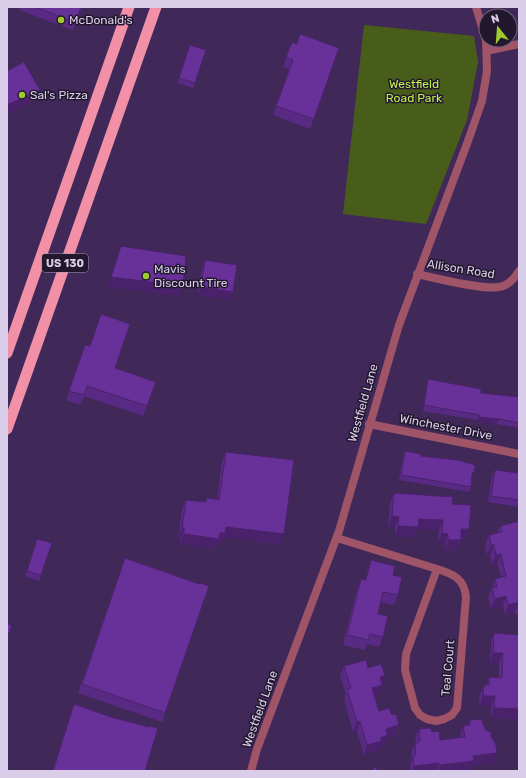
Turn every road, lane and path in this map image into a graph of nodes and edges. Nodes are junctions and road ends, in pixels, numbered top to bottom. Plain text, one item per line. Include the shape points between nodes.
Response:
1 (129, 7) edge
2 (156, 7) edge
3 (519, 44) edge
4 (487, 48) edge
5 (487, 51) junction
6 (519, 271) edge
7 (417, 274) junction
8 (7, 353) edge
9 (369, 424) junction
10 (7, 429) edge
11 (519, 454) edge
12 (337, 538) junction
13 (437, 569) junction
14 (251, 771) edge

1 - 8 highway, US 130
2 - 10 highway, US 130
3 - 5 street
4 - 5 street, Westfield Lane
5 - 7 street, Westfield Lane via 482,101
6 - 7 street, Allison Road via 509,283 498,288
7 - 9 street, Westfield Lane
9 - 11 street, Winchester Drive
9 - 12 street, Westfield Lane
12 - 13 street, Teal Court
12 - 14 street, Westfield Lane
13 - 13 street, Teal Court via 404,662 415,708 420,715 436,721 452,715 457,708 466,597 465,588 454,574

